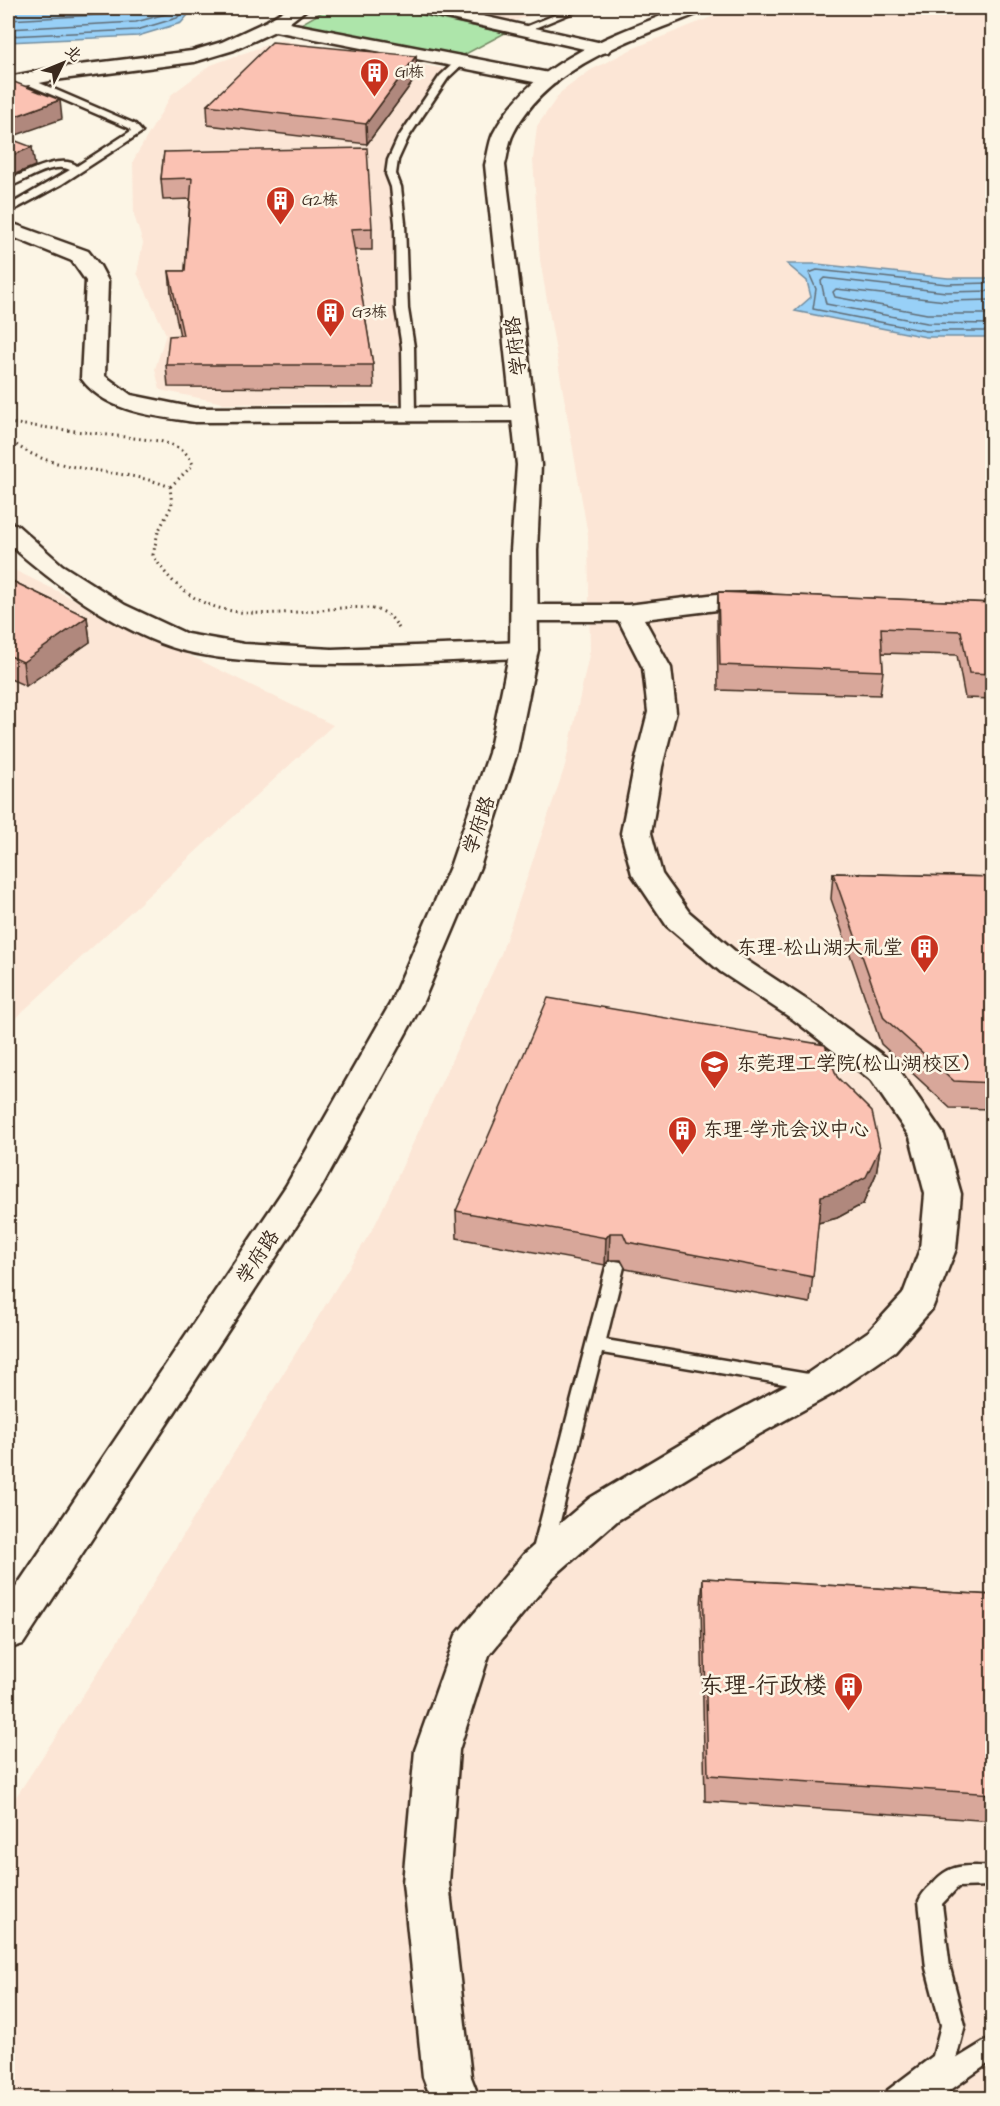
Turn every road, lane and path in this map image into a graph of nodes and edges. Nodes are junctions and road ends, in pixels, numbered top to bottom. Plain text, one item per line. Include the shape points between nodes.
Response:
1 (299, 8) edge
2 (426, 8) edge
3 (579, 8) edge
4 (696, 8) edge
5 (273, 25) junction
6 (522, 30) junction
7 (602, 48) junction
8 (459, 62) junction
9 (549, 79) junction
10 (16, 81) edge
11 (98, 156) junction
12 (62, 164) junction
13 (75, 170) junction
14 (8, 184) edge
15 (8, 210) edge
16 (8, 228) edge
17 (409, 414) junction
18 (524, 414) junction
19 (8, 423) edge
20 (8, 430) edge
21 (8, 438) edge
22 (10, 445) edge
23 (170, 487) junction
24 (8, 530) edge
25 (784, 601) edge
26 (628, 612) junction
27 (524, 613) junction
28 (524, 650) junction
29 (415, 653) junction
30 (615, 1267) dead end
31 (597, 1345) junction
32 (821, 1383) junction
33 (538, 1566) junction
34 (8, 1632) edge
35 (993, 1876) edge
36 (993, 2048) edge
37 (455, 2098) edge
38 (897, 2098) edge
39 (919, 2098) edge

1 - 5 street
2 - 6 street
3 - 6 lane
4 - 7 street, 学府路
5 - 8 street
5 - 10 street via 228,46 194,56
6 - 7 street
7 - 9 street, 学府路
8 - 9 street
8 - 17 lane via 403,138 391,174 400,223
9 - 18 street, 学府路 via 522,105 503,135 495,165
10 - 11 lane via 132,126 137,132
11 - 12 lane
11 - 13 lane
12 - 13 lane
12 - 14 lane
13 - 15 lane
16 - 17 street via 80,256 89,266 97,281 93,378 123,400 169,411 223,416
17 - 18 street
18 - 27 street, 学府路 via 529,465
19 - 20 path
19 - 23 path via 174,445 190,456 193,465
21 - 22 path
22 - 23 path via 56,462 149,479
23 - 29 path via 172,505 158,532 153,555 165,575 187,593 236,613 265,615 351,607 382,611 393,619
24 - 29 street via 53,570 116,611 180,641 244,652 332,657
25 - 26 street via 717,602
26 - 27 street
26 - 32 street via 657,668 662,712 636,833 646,874 678,919 732,965 805,1013 883,1072 927,1135 943,1194 938,1249 919,1300 882,1341
27 - 28 street, 学府路
28 - 29 street
28 - 34 street, 学府路 via 503,753 465,867 406,1004 300,1193
30 - 31 lane
31 - 32 lane
31 - 33 lane
32 - 33 street via 604,1509
33 - 37 street via 471,1647 436,1750 426,1883 447,2077
35 - 38 lane via 953,1877 930,1901 938,1968 953,2025 943,2063
36 - 39 lane

